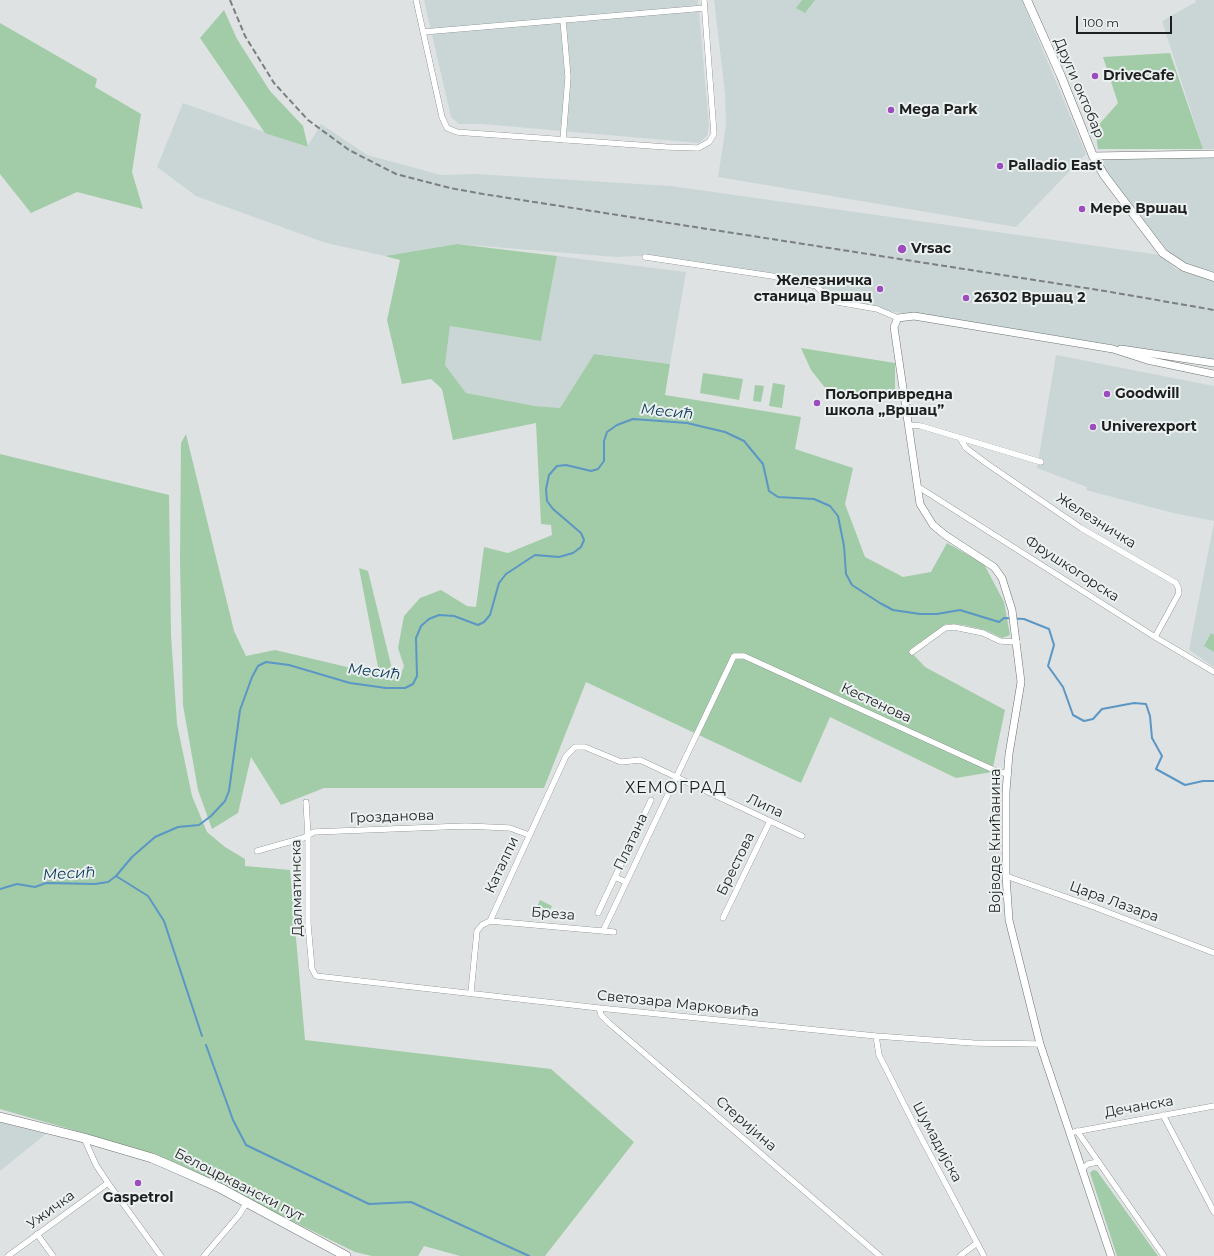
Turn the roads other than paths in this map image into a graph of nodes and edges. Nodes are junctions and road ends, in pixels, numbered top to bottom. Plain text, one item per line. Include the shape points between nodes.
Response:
1 (416, 0) edge
2 (704, 0) edge
3 (1027, 0) edge
4 (705, 8) junction
5 (563, 20) junction
6 (423, 32) junction
7 (562, 140) junction
8 (1214, 154) edge
9 (1093, 156) junction
10 (645, 257) dead end
11 (1214, 277) edge
12 (898, 318) junction
13 (1112, 349) junction
14 (1155, 354) junction
15 (1136, 357) junction
16 (1160, 364) junction
17 (1214, 364) edge
18 (1214, 374) edge
19 (909, 425) junction
20 (960, 438) junction
21 (1041, 462) dead end
22 (917, 486) junction
23 (1155, 637) junction
24 (1017, 642) junction
25 (912, 652) dead end
26 (734, 656) joint
27 (1214, 672) edge
28 (572, 749) joint
29 (1008, 774) junction
30 (675, 777) junction
31 (651, 800) dead end
32 (306, 802) dead end
33 (770, 821) junction
34 (308, 835) junction
35 (530, 835) junction
36 (802, 836) dead end
37 (257, 851) dead end
38 (1006, 876) junction
39 (615, 877) junction
40 (626, 882) junction
41 (598, 913) dead end
42 (723, 918) dead end
43 (490, 921) junction
44 (603, 931) junction
45 (614, 932) dead end
46 (1214, 952) edge
47 (314, 974) joint
48 (471, 992) junction
49 (599, 1008) junction
50 (876, 1036) junction
51 (1040, 1044) junction
52 (1214, 1106) edge
53 (1163, 1115) junction
54 (0, 1117) edge
55 (1073, 1132) junction
56 (84, 1138) junction
57 (1098, 1162) junction
58 (1082, 1169) junction
59 (108, 1183) junction
60 (247, 1202) junction
61 (1214, 1212) edge
62 (37, 1234) junction
63 (977, 1243) junction
64 (8, 1256) edge
65 (53, 1256) edge
66 (162, 1256) edge
67 (204, 1256) edge
68 (346, 1256) edge
69 (880, 1256) edge
70 (960, 1256) edge
71 (984, 1256) edge
72 (1111, 1256) edge
73 (1164, 1256) edge

1 - 6 street
2 - 4 street
3 - 9 main road, Други октобар
4 - 5 street
4 - 7 street via 714,123 714,134 709,142 698,148
5 - 6 street
5 - 7 street via 568,77
6 - 7 street via 442,117 448,128 457,132
8 - 9 street
9 - 11 main road, Други октобар via 1104,175 1163,252 1184,267
10 - 12 street via 772,276 816,286 837,302 877,309
12 - 13 street via 914,316
12 - 19 street, Војводе Книћанина via 894,332
13 - 14 street
13 - 15 street
14 - 15 street
14 - 16 street
14 - 17 street
15 - 16 street
16 - 18 street
19 - 20 street via 922,426
19 - 22 street, Војводе Книћанина
20 - 21 street
20 - 23 street, Железничка via 966,448 986,463 1075,524 1176,583 1179,594
22 - 23 street, Фрушкогорска
22 - 24 street, Војводе Книћанина via 920,504 933,525 994,567 1002,578 1012,610
23 - 27 street, Фрушкогорска
24 - 25 street via 1000,641 954,627 944,628
24 - 29 street, Војводе Книћанина via 1021,682
26 - 29 street, Кестенова via 744,656 996,771
26 - 30 street, Платана
28 - 30 street, Липа via 585,747 621,762 640,760
28 - 35 street, Каталпи via 566,756
29 - 38 street, Војводе Книћанина
30 - 33 street, Липа
30 - 40 street, Платана
31 - 39 street
32 - 34 street, Далматинска
33 - 36 street, Липа
33 - 42 street, Брестова
34 - 35 street, Грозданова via 314,832 466,826 510,828
34 - 37 street, Грозданова
34 - 47 street, Далматинска via 308,924
35 - 43 street, Каталпи
38 - 46 street, Цара Лазара
38 - 51 street, Војводе Книћанина via 1009,920
39 - 40 street
39 - 41 street
40 - 44 street, Платана
43 - 44 street, Бреза
43 - 48 street, Каталпи via 479,928 475,938
44 - 45 street, Бреза
47 - 48 street, Светозара Марковића
48 - 49 street, Светозара Марковића
49 - 50 street, Светозара Марковића
49 - 69 street, Стеријина via 601,1015 609,1023
50 - 51 street, Светозара Марковића via 973,1043
50 - 63 street, Шумадијска via 879,1055
51 - 55 street, Војводе Книћанина
52 - 53 street, Дечанска
53 - 55 street, Дечанска
53 - 61 street
54 - 56 main road, Белоцрквански пут
55 - 57 street, Војводе Книћанина
55 - 58 street, Војводе Книћанина
56 - 59 street via 96,1165
56 - 60 main road, Белоцрквански пут via 168,1165
57 - 58 street via 1088,1164
57 - 73 street, Војводе Книћанина
58 - 72 street, Војводе Книћанина
59 - 62 street, Ужичка
59 - 66 street
60 - 67 street via 239,1216
60 - 68 main road, Белоцрквански пут
62 - 64 street, Ужичка
62 - 65 street
63 - 70 street
63 - 71 street, Шумадијска

